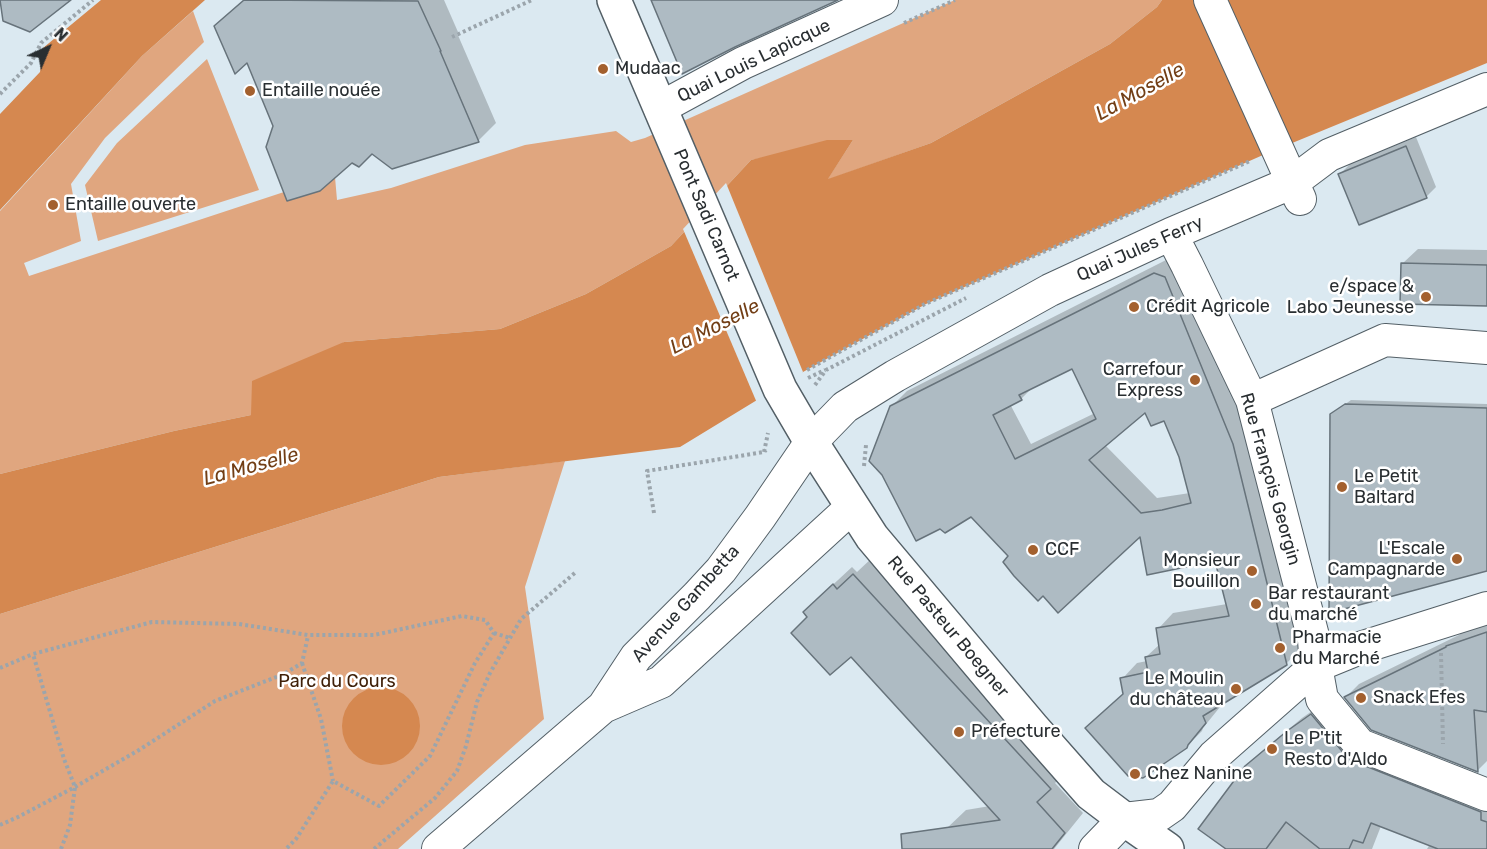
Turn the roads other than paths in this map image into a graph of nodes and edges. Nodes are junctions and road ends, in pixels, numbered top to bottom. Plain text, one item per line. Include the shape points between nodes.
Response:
1 (614, 0) edge
2 (882, 0) edge
3 (1210, 0) edge
4 (1487, 89) edge
5 (660, 108) junction
6 (1296, 191) junction
7 (1171, 234) junction
8 (1487, 348) edge
9 (1252, 400) junction
10 (811, 442) junction
11 (852, 507) junction
12 (1487, 608) edge
13 (1316, 666) junction
14 (603, 707) junction
15 (1487, 795) edge
16 (1124, 819) junction
17 (438, 849) edge
18 (1095, 849) edge
19 (1167, 849) edge

1 - 5 main road, Pont Sadi Carnot
2 - 5 street, Quai Louis Lapicque via 744,63
3 - 6 street via 1264,155
4 - 6 street, Quai Jules Ferry via 1329,155
5 - 10 main road, Pont Sadi Carnot via 796,380
6 - 7 street, Quai Jules Ferry
7 - 9 street, Rue François Georgin
7 - 10 street, Quai Jules Ferry via 1050,290 895,376 845,407
8 - 9 street via 1385,340
9 - 13 street, Rue François Georgin via 1314,640
10 - 11 main road, Rue Pasteur Boegner
10 - 14 street, Avenue Gambetta via 721,570 636,657
11 - 14 street, Avenue Gambetta via 661,682
11 - 16 main road, Rue Pasteur Boegner via 872,537 1032,727 1091,794
12 - 13 street
13 - 15 street, Rue François Georgin via 1323,699 1360,745
13 - 16 street via 1214,756 1172,806 1159,815
14 - 17 street, Avenue Gambetta
16 - 18 street
16 - 19 main road, Rue Pasteur Boegner

